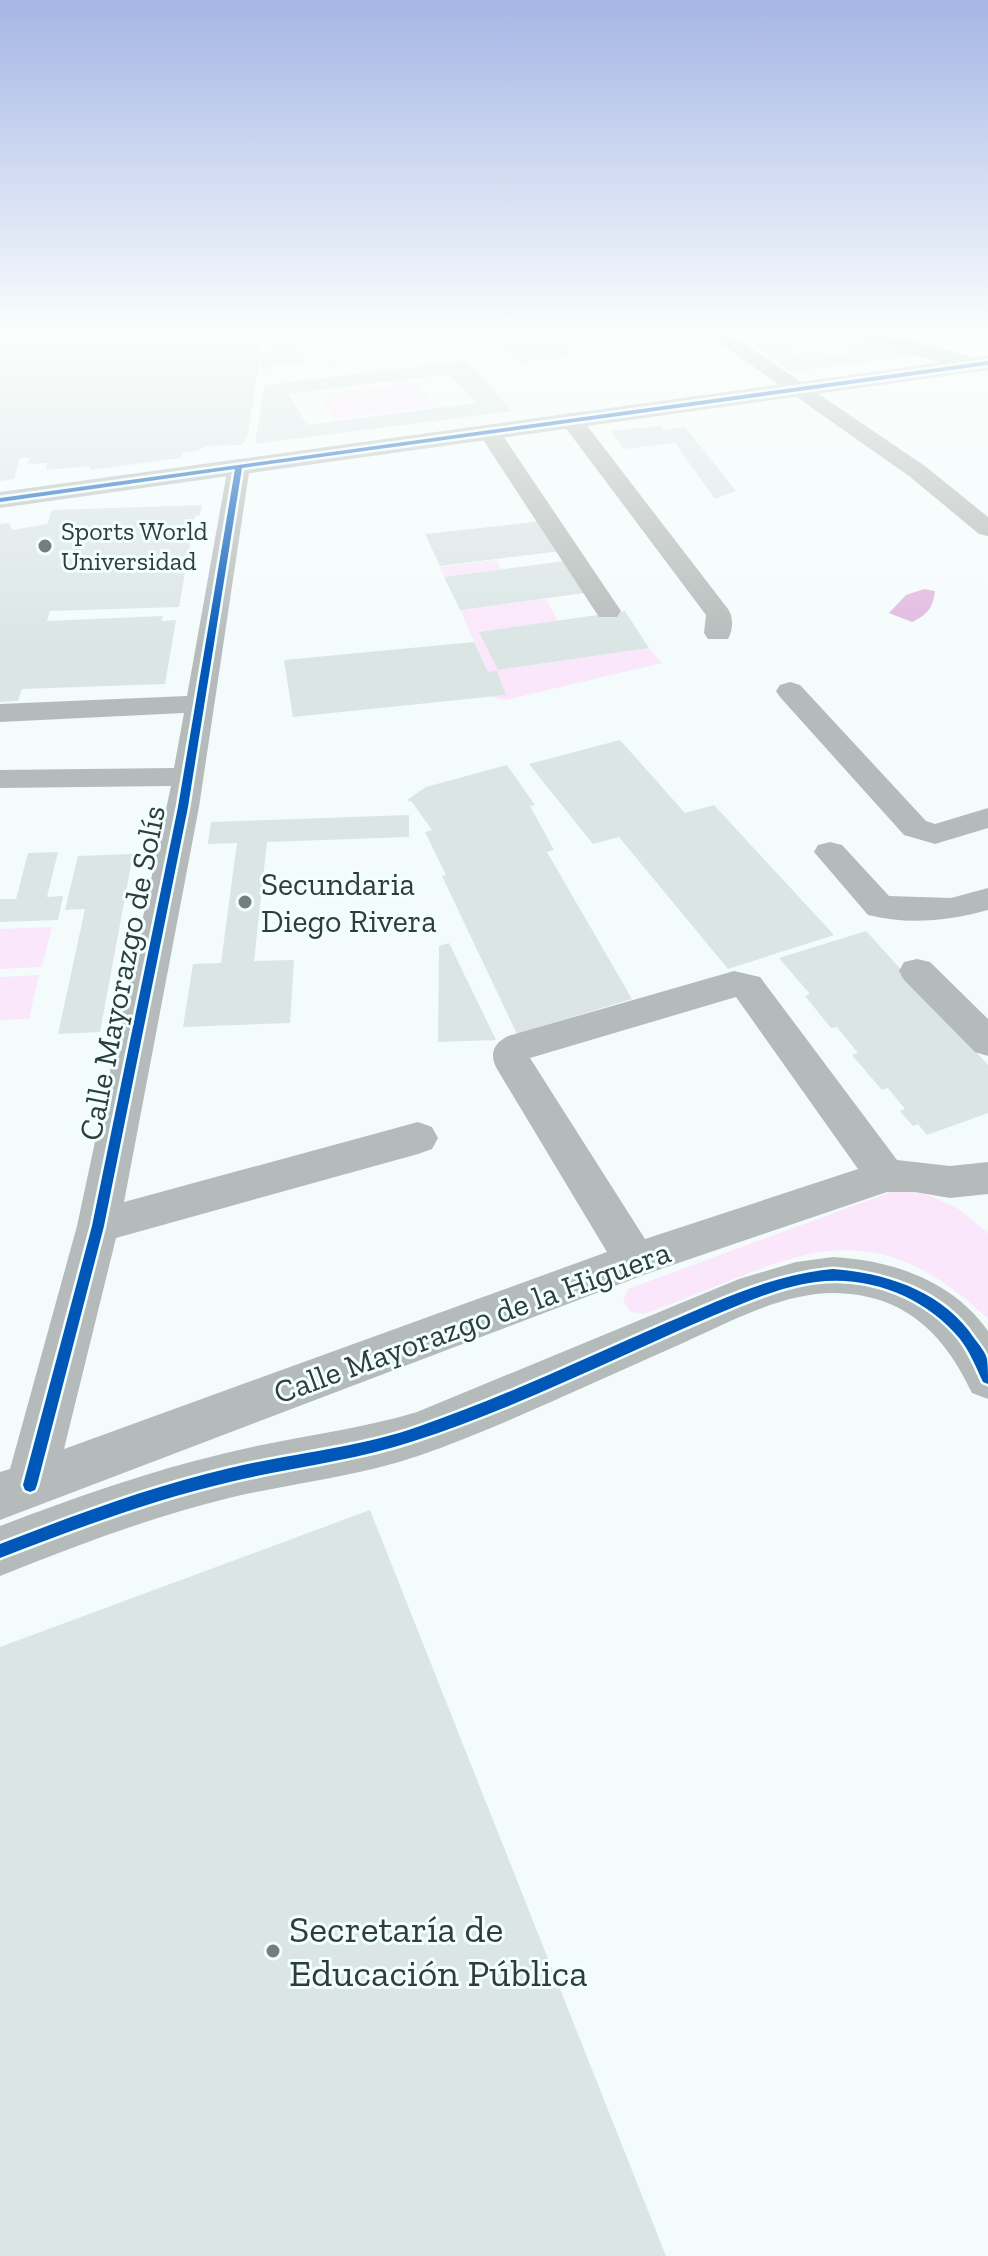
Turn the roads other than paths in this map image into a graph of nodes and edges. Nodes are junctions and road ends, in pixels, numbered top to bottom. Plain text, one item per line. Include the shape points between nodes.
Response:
1 (435, 439) edge
2 (494, 439) edge
3 (585, 439) edge
4 (870, 439) edge
5 (239, 466) junction
6 (0, 500) edge
7 (988, 529) edge
8 (608, 611) dead end
9 (718, 633) dead end
10 (790, 691) dead end
11 (200, 704) junction
12 (0, 713) edge
13 (187, 777) junction
14 (0, 779) edge
15 (988, 818) edge
16 (830, 852) dead end
17 (988, 899) edge
18 (917, 971) dead end
19 (988, 1042) edge
20 (418, 1138) dead end
21 (886, 1176) junction
22 (969, 1180) edge
23 (988, 1207) edge
24 (98, 1226) junction
25 (635, 1260) junction
26 (988, 1378) edge
27 (15, 1490) edge
28 (0, 1551) edge

1 - 5 main road
2 - 8 street
3 - 9 street via 719,615
4 - 7 street
5 - 6 main road
5 - 11 street, Calle Mayorazgo de Solís
10 - 15 street via 915,828 935,834
11 - 12 street
11 - 13 street, Calle Mayorazgo de Solís
13 - 14 street
13 - 24 street, Calle Mayorazgo de Solís
16 - 17 street via 880,907 951,909
18 - 19 street
20 - 24 street
21 - 22 street, Calle Mayorazgo de la Higuera
21 - 25 street, Calle Mayorazgo de la Higuera
21 - 25 street via 747,986 734,984 512,1051 511,1059
22 - 23 street, Calle Mayorazgo de la Higuera
24 - 27 street, Calle Mayorazgo de Solís
25 - 27 street, Calle Mayorazgo de la Higuera
26 - 28 street via 971,1341 918,1296 852,1275 809,1277 722,1305 417,1434 162,1494

